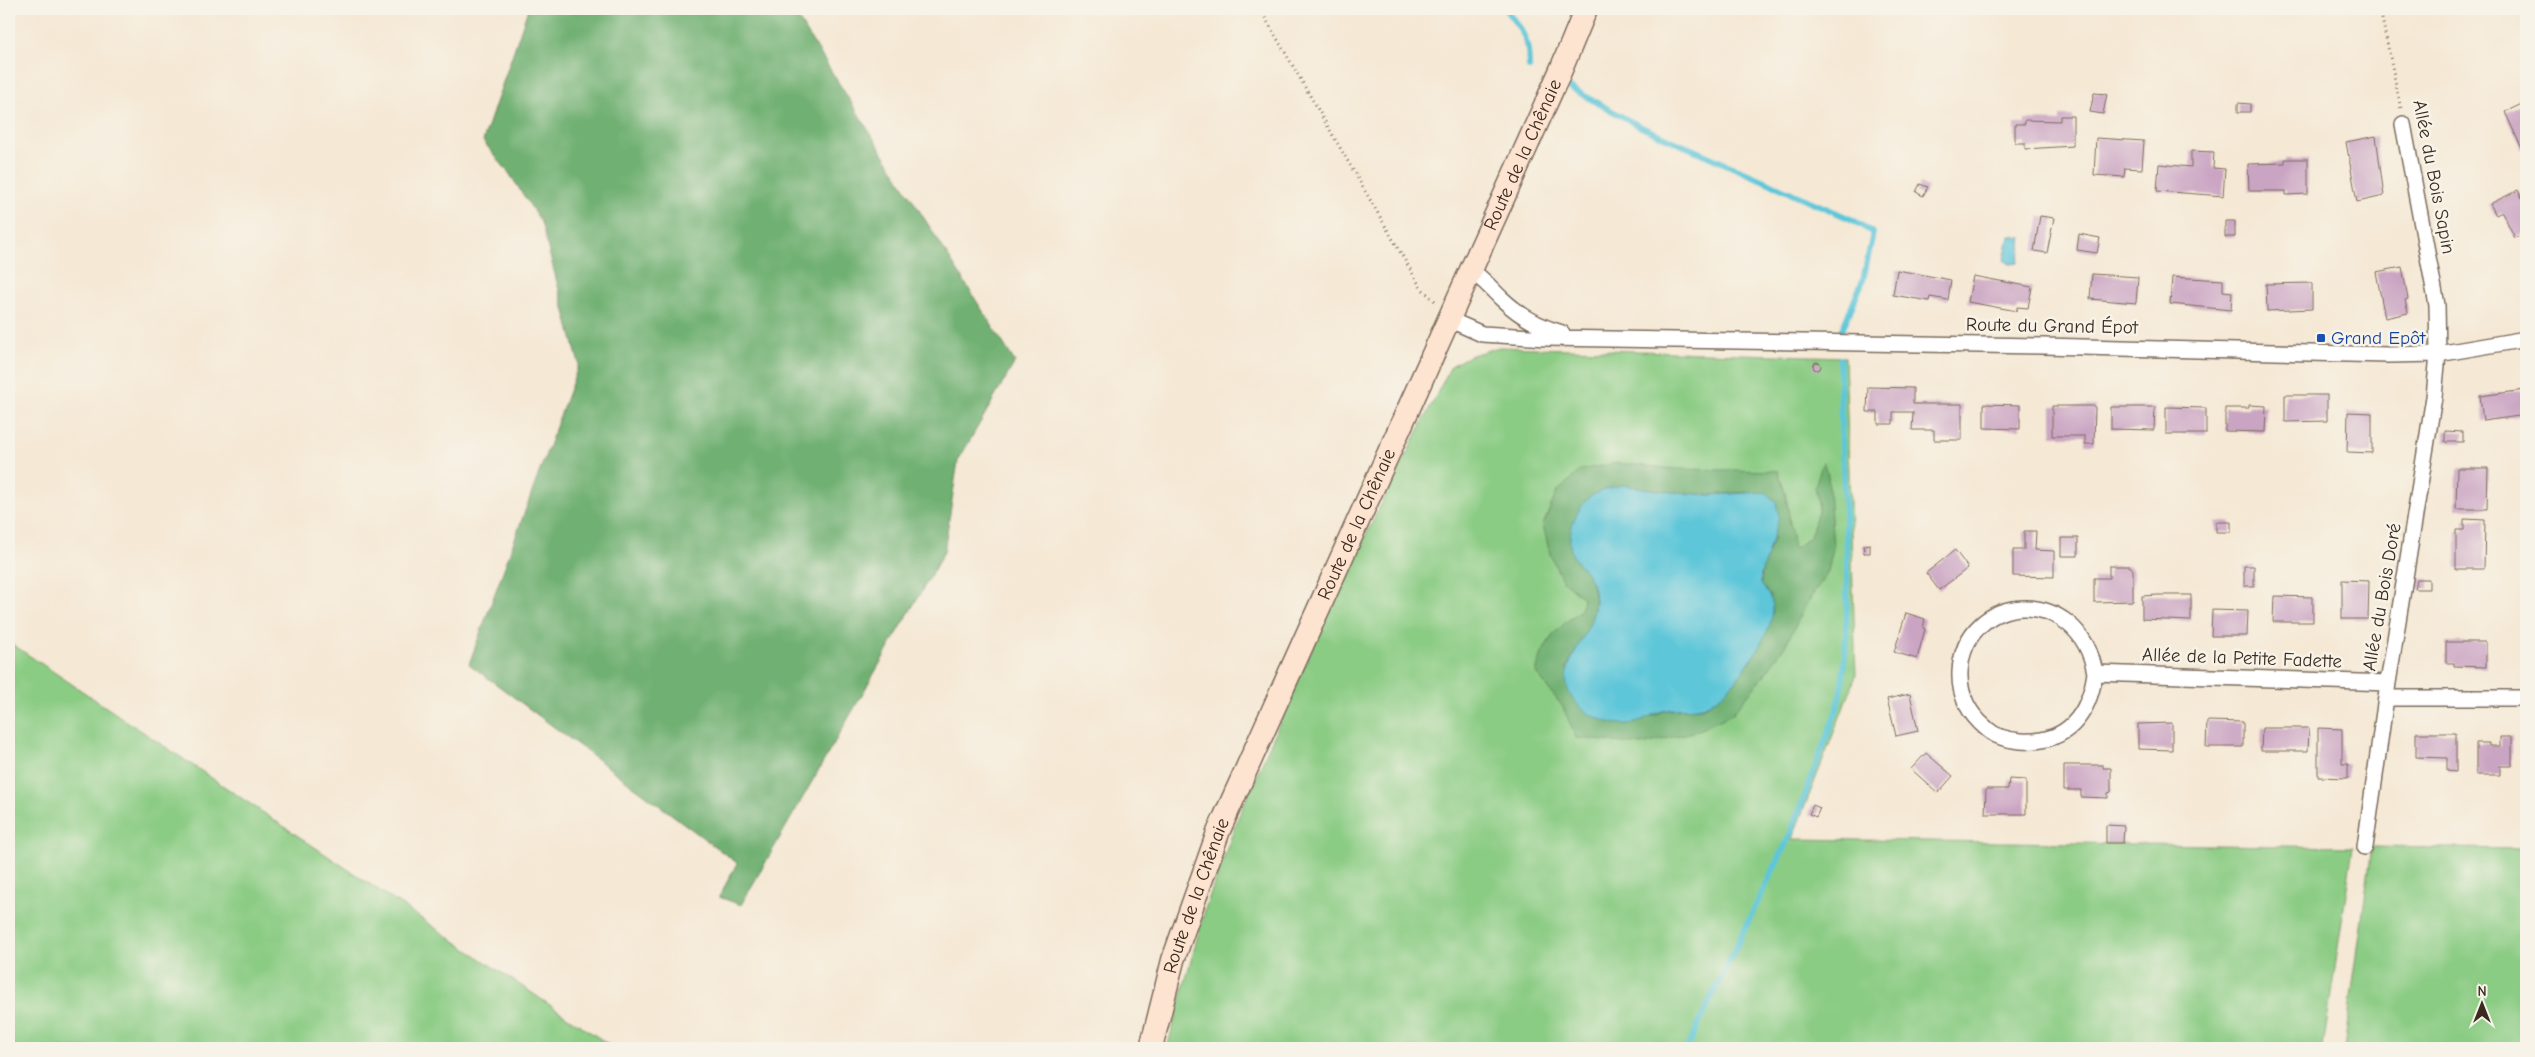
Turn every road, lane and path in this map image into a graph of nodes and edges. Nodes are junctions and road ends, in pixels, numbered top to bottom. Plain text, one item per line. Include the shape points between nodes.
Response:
1 (1260, 9) edge
2 (1586, 9) edge
3 (2380, 9) edge
4 (2403, 124) joint
5 (1470, 270) junction
6 (1450, 315) junction
7 (1576, 337) junction
8 (2526, 339) edge
9 (2438, 354) junction
10 (2095, 673) junction
11 (2387, 690) junction
12 (2526, 698) edge
13 (2365, 847) dead end
14 (1151, 1048) edge

1 - 6 path via 1421,288
2 - 5 main road, Route de la Chênaie
3 - 4 path, Allée du Bois Sapin
4 - 9 street, Allée du Bois Sapin via 2437,305
5 - 6 main road, Route de la Chênaie
5 - 7 street, Route du Grand Épot via 1521,315 1544,328
6 - 7 street, Route du Grand Épot via 1482,334
6 - 14 main road, Route de la Chênaie via 1219,830 1173,960
7 - 9 street, Route du Grand Épot
8 - 9 street, Route du Grand Épot
9 - 11 street, Allée du Bois Doré
10 - 10 street via 2092,655 2085,641 2064,618 2044,610 2017,608 1998,614 1972,635 1961,660 1960,684 1973,716 1988,730 2006,740 2037,742 2060,734 2075,723 2092,693
10 - 11 street, Allée de la Petite Fadette
11 - 12 street, Allée de la Petite Fadette
11 - 13 street, Allée du Bois Doré

